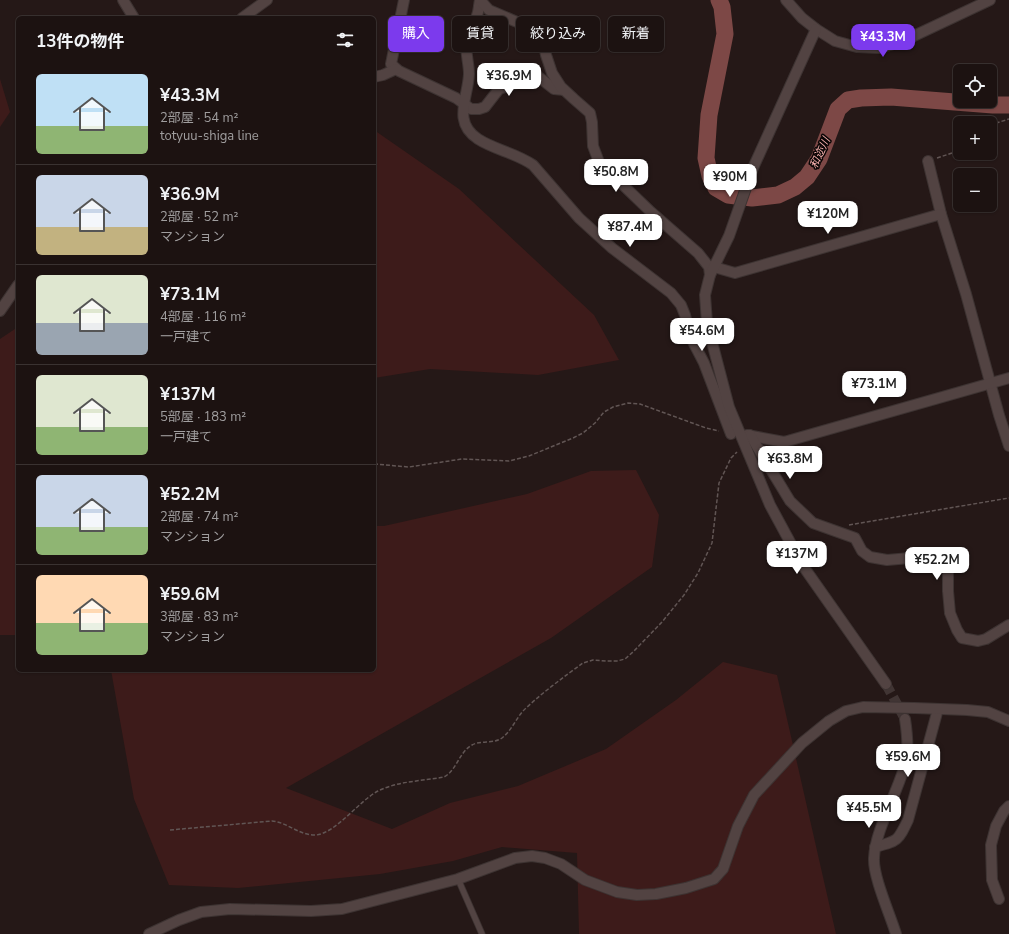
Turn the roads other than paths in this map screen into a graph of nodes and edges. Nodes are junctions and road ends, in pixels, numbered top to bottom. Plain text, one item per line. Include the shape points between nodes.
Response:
1 (123, 0) edge
2 (267, 0) edge
3 (404, 0) edge
4 (786, 0) edge
5 (990, 0) edge
6 (133, 16) edge
7 (245, 16) edge
8 (816, 29) junction
9 (396, 69) junction
10 (376, 77) edge
11 (564, 90) junction
12 (463, 104) junction
13 (928, 161) road end
14 (941, 214) junction
15 (712, 271) junction
16 (16, 288) edge
17 (0, 310) edge
18 (1009, 378) edge
19 (990, 384) junction
20 (741, 437) junction
21 (1009, 446) edge
22 (1009, 625) edge
23 (886, 684) tunnel mouth
24 (938, 709) junction
25 (904, 719) tunnel mouth
26 (1009, 721) edge
27 (1009, 806) edge
28 (875, 847) junction
29 (458, 879) junction
30 (999, 899) dead end
31 (149, 934) edge
32 (482, 934) edge
33 (896, 934) edge

1 - 6 street
2 - 7 street
3 - 9 street via 391,64
4 - 8 street
5 - 8 street via 901,42 879,48 857,47 835,41
8 - 15 street via 752,168 729,236
9 - 10 street
9 - 12 street via 456,98
11 - 12 street via 554,89 530,72 517,83 499,89 485,107 471,108
11 - 12 street via 552,73 542,36 489,10 480,0 467,38 469,74
11 - 15 street via 590,113 594,146 600,162 698,253
12 - 20 street via 467,129 491,146 533,164 579,218 612,248 671,293 681,305 690,336
13 - 14 street
14 - 15 street via 735,273
14 - 19 street
15 - 20 street via 705,295 707,324 729,407
16 - 17 street
18 - 19 street
19 - 20 street via 784,442
19 - 21 street
20 - 22 street via 790,501 813,523 855,538 862,551 870,557 887,560 933,556 944,561 948,567 950,612 962,638 978,641 986,639
20 - 23 street via 770,505 803,566
24 - 26 street via 988,712
24 - 28 street via 908,820 901,835 893,842
24 - 29 street via 863,707 846,711 830,721 802,743 754,795 738,826 723,869 714,879 700,884 656,894 617,892 584,880 561,864 532,856 515,858
25 - 28 street via 908,738 907,757
27 - 30 street via 996,826 991,845 992,880
28 - 33 street via 874,870
29 - 31 street via 342,909 230,909 201,912
29 - 32 lane

